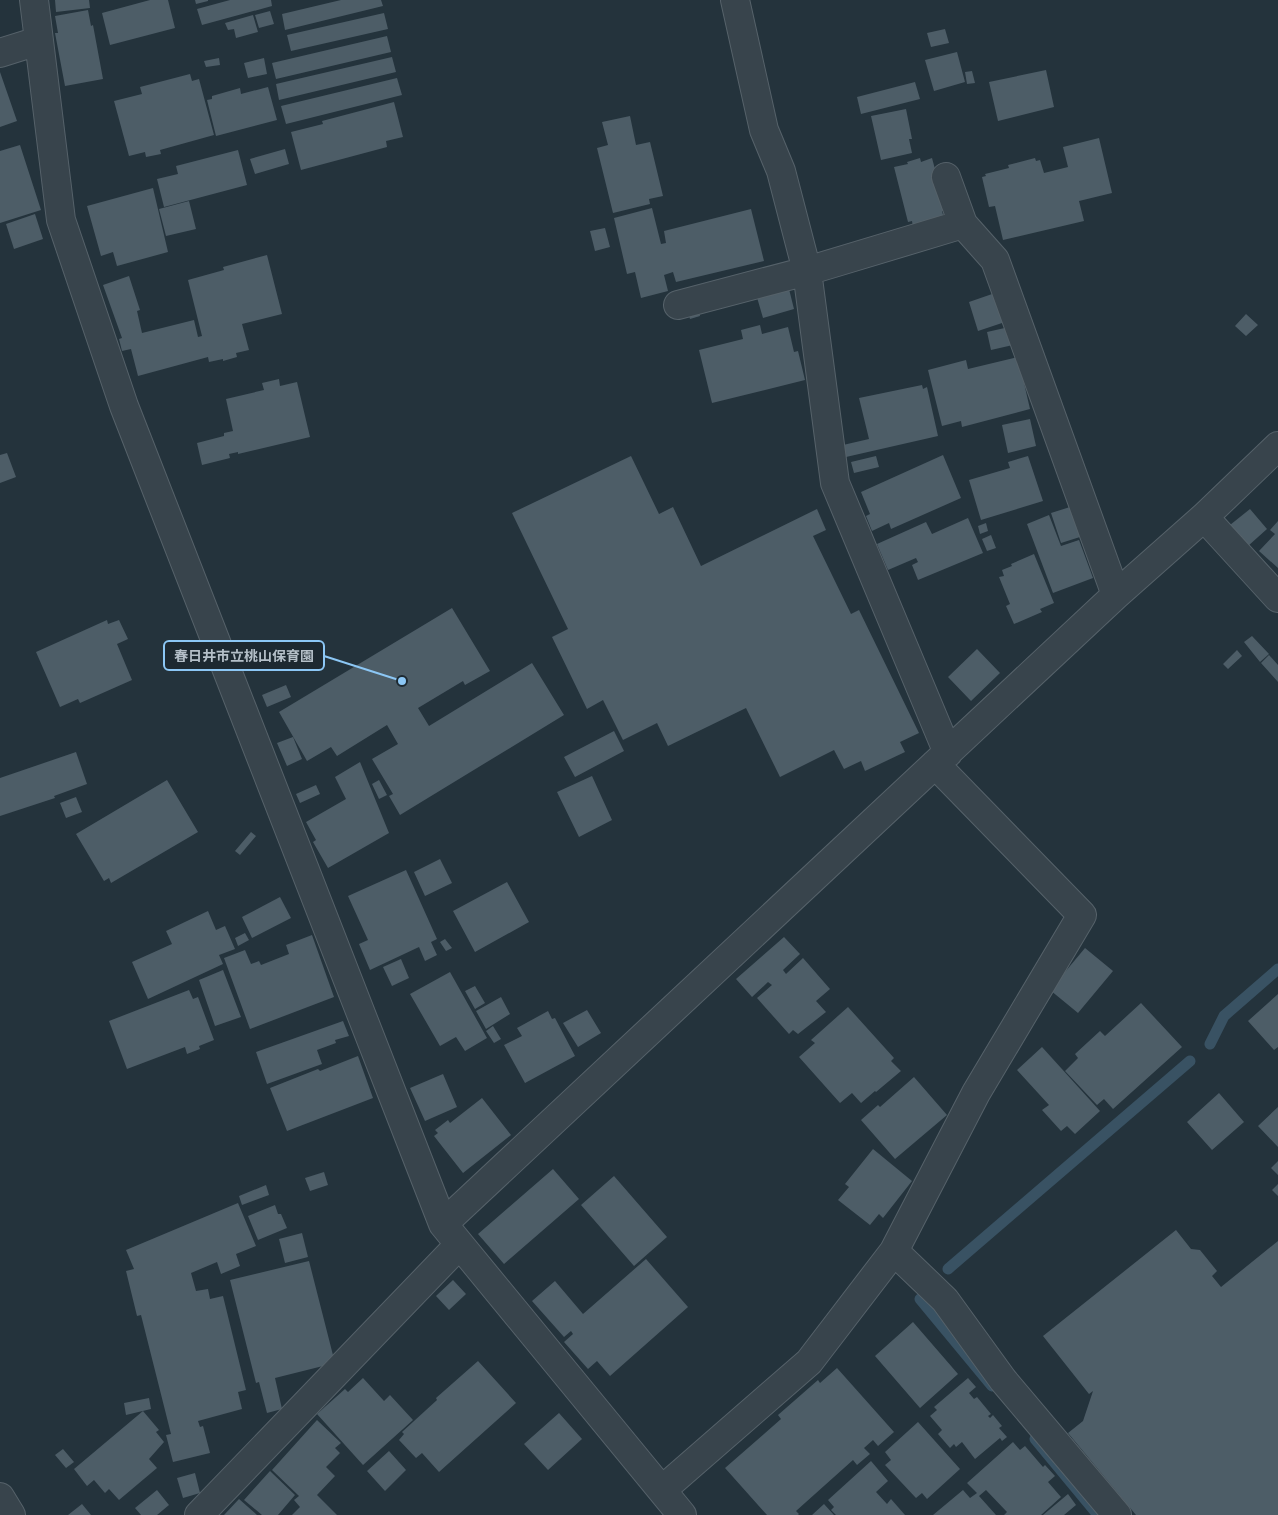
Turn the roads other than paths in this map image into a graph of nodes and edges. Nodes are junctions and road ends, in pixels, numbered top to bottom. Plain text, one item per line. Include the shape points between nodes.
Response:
1 (34, 0) edge
2 (735, 0) edge
3 (38, 41) junction
4 (0, 53) edge
5 (946, 177) dead end
6 (963, 224) junction
7 (807, 271) junction
8 (678, 305) dead end
9 (1278, 446) edge
10 (1204, 517) junction
11 (1116, 595) junction
12 (1278, 598) edge
13 (942, 759) junction
14 (451, 1234) junction
15 (894, 1251) junction
16 (662, 1490) junction
17 (0, 1497) edge
18 (11, 1515) edge
19 (199, 1515) edge
20 (682, 1515) edge
21 (1117, 1515) edge

1 - 3 street
2 - 7 street via 764,130 781,171
3 - 4 street
3 - 14 street via 61,220 121,396
5 - 6 street
6 - 7 street
6 - 11 street via 995,260
7 - 8 street
7 - 13 street via 835,483
9 - 10 street
10 - 11 street
10 - 12 street
11 - 13 street
13 - 14 street
13 - 15 street via 1082,915 976,1093
14 - 16 street
14 - 19 street
15 - 16 street via 809,1362
15 - 21 street via 945,1300 1003,1380
16 - 20 street
17 - 18 street

